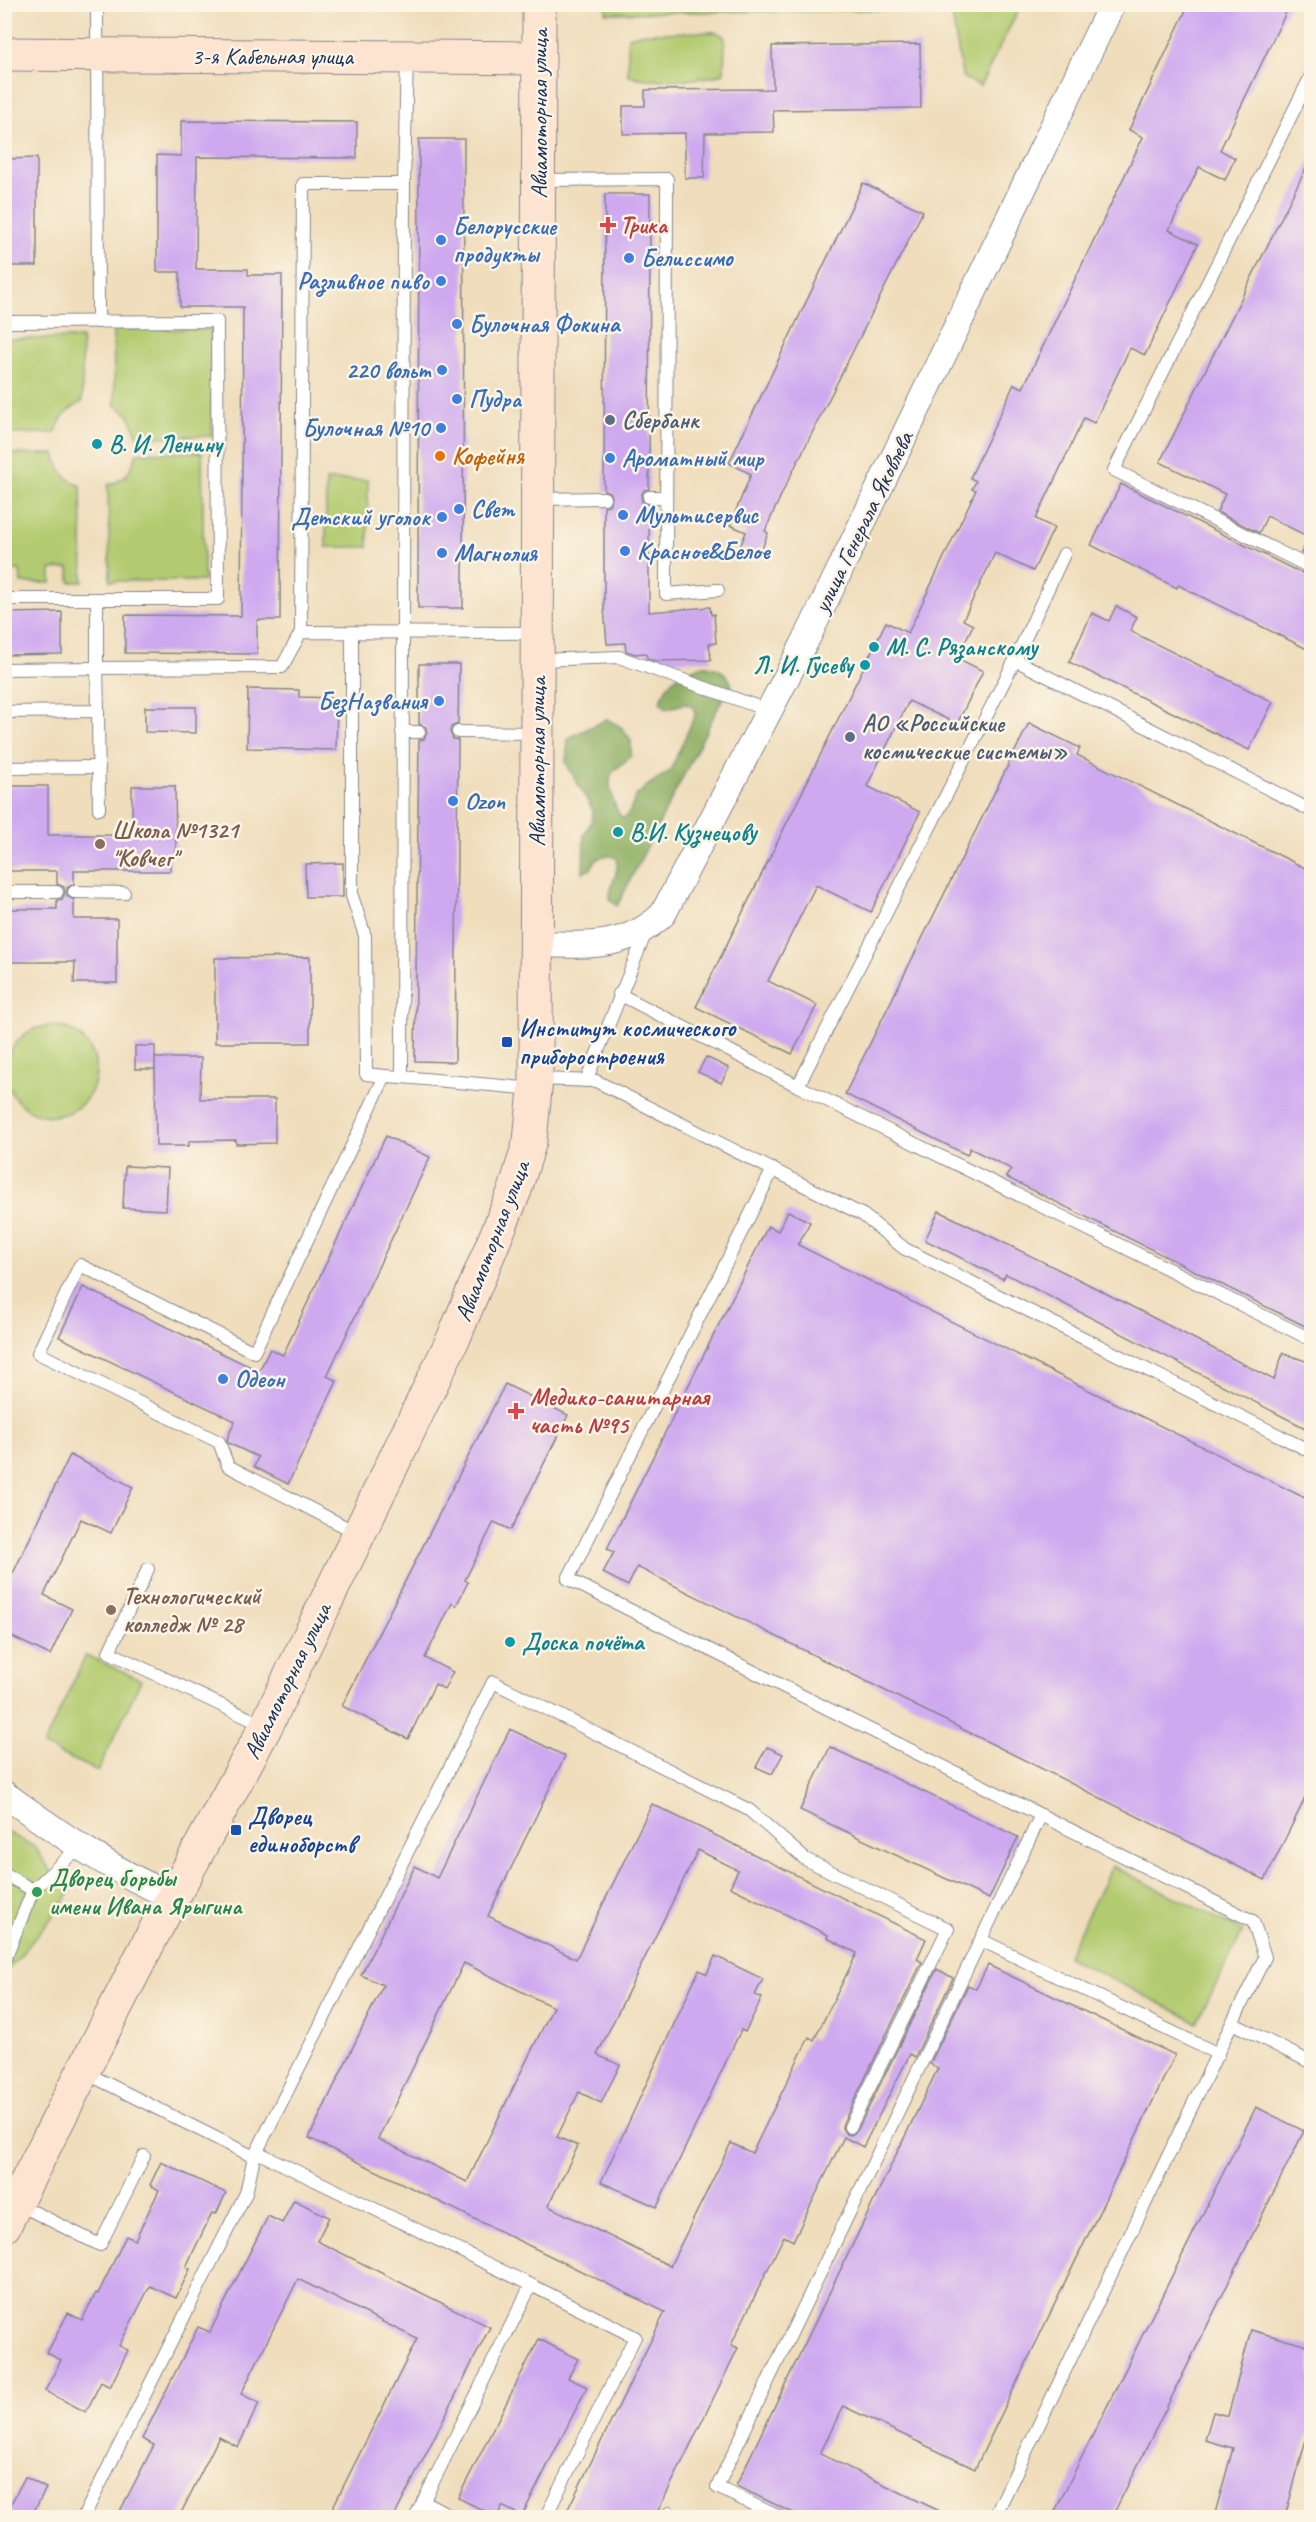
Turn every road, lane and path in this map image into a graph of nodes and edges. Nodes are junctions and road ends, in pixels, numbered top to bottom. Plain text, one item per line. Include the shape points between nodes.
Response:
1 (97, 4) edge
2 (539, 4) edge
3 (1112, 4) edge
4 (4, 54) edge
5 (97, 56) junction
6 (407, 57) junction
7 (538, 58) junction
8 (1311, 74) edge
9 (539, 180) junction
10 (404, 184) junction
11 (4, 322) edge
12 (98, 322) junction
13 (649, 497) dead end
14 (665, 497) junction
15 (604, 498) dead end
16 (538, 499) junction
17 (1064, 554) dead end
18 (1311, 568) edge
19 (718, 590) dead end
20 (4, 599) edge
21 (97, 600) junction
22 (300, 632) junction
23 (352, 633) junction
24 (403, 634) junction
25 (537, 646) junction
26 (1014, 660) junction
27 (97, 668) junction
28 (4, 669) edge
29 (98, 711) junction
30 (770, 711) junction
31 (4, 712) edge
32 (402, 732) junction
33 (419, 732) dead end
34 (458, 732) dead end
35 (537, 733) junction
36 (99, 767) junction
37 (4, 768) edge
38 (99, 809) dead end
39 (1311, 811) edge
40 (4, 892) edge
41 (57, 892) dead end
42 (74, 892) dead end
43 (124, 893) dead end
44 (648, 929) junction
45 (536, 944) junction
46 (619, 994) junction
47 (386, 1076) junction
48 (402, 1077) junction
49 (586, 1081) junction
50 (536, 1084) junction
51 (798, 1086) junction
52 (772, 1169) junction
53 (1311, 1340) edge
54 (1311, 1452) edge
55 (358, 1534) junction
56 (148, 1569) dead end
57 (266, 1726) junction
58 (4, 1794) edge
59 (1041, 1815) junction
60 (78, 1848) junction
61 (4, 1874) edge
62 (33, 1890) junction
63 (174, 1897) junction
64 (981, 1940) junction
65 (6, 1956) dead end
66 (1232, 2023) junction
67 (1218, 2054) junction
68 (1311, 2063) edge
69 (83, 2071) junction
70 (850, 2127) dead end
71 (256, 2155) junction
72 (144, 2156) dead end
73 (12, 2199) edge
74 (531, 2285) junction
75 (423, 2501) junction
76 (83, 2517) edge
77 (415, 2517) edge
78 (455, 2517) edge
79 (545, 2517) edge
80 (781, 2517) edge
81 (994, 2517) edge

1 - 5 lane
2 - 7 street, Авиамоторная улица
3 - 30 street, улица Генерала Яковлева
4 - 5 street, 3-я Кабельная улица
5 - 6 street, 3-я Кабельная улица
5 - 12 lane
6 - 7 street, 3-я Кабельная улица
6 - 10 lane
7 - 9 street, Авиамоторная улица
8 - 18 lane via 1114,470
9 - 14 lane via 667,179
9 - 16 street, Авиамоторная улица
10 - 22 lane via 303,184
10 - 24 lane
11 - 12 lane
12 - 21 lane via 217,321 218,599
13 - 14 lane
14 - 19 lane via 666,594
15 - 16 lane
16 - 25 street, Авиамоторная улица
17 - 26 lane
20 - 21 lane
21 - 27 lane
22 - 23 lane
22 - 27 lane via 282,667
23 - 24 lane
23 - 47 lane via 352,896 365,936 366,1074
24 - 25 lane
24 - 32 lane
25 - 30 lane via 620,657
25 - 35 street, Авиамоторная улица
26 - 39 lane
26 - 51 lane
27 - 28 lane
27 - 29 lane
29 - 31 lane
29 - 36 lane
30 - 44 street, улица Генерала Яковлева via 663,914
32 - 33 lane
32 - 48 lane
34 - 35 lane
35 - 45 street, Авиамоторная улица
36 - 37 lane
36 - 38 lane
40 - 41 lane
42 - 43 lane
44 - 45 street, улица Генерала Яковлева via 614,942
44 - 46 lane
45 - 50 street, Авиамоторная улица
46 - 49 lane
46 - 51 lane
47 - 48 lane
47 - 55 lane via 254,1352 80,1265 38,1353 219,1442 228,1466
48 - 50 lane
49 - 50 lane
49 - 52 lane via 596,1081
50 - 55 street, Авиамоторная улица via 530,1141 515,1190 455,1335
51 - 53 lane
52 - 54 lane via 863,1215 904,1249
52 - 59 lane via 568,1579
55 - 57 street, Авиамоторная улица
56 - 57 lane via 109,1652
57 - 63 street, Авиамоторная улица
58 - 60 street
59 - 64 lane
59 - 66 lane via 1253,1921 1265,1958
60 - 62 lane
60 - 63 street
61 - 62 lane
62 - 65 lane
63 - 69 street, Авиамоторная улица
64 - 67 lane
64 - 80 lane via 717,2487
66 - 67 lane
66 - 68 lane
67 - 81 lane
69 - 71 lane
69 - 73 street, Авиамоторная улица
70 - 71 lane via 948,1929 805,1859 748,1810 493,1682
71 - 74 lane
71 - 76 lane via 246,2193
72 - 73 lane via 100,2245
74 - 75 lane
74 - 79 lane via 635,2337
75 - 77 lane
75 - 78 lane

